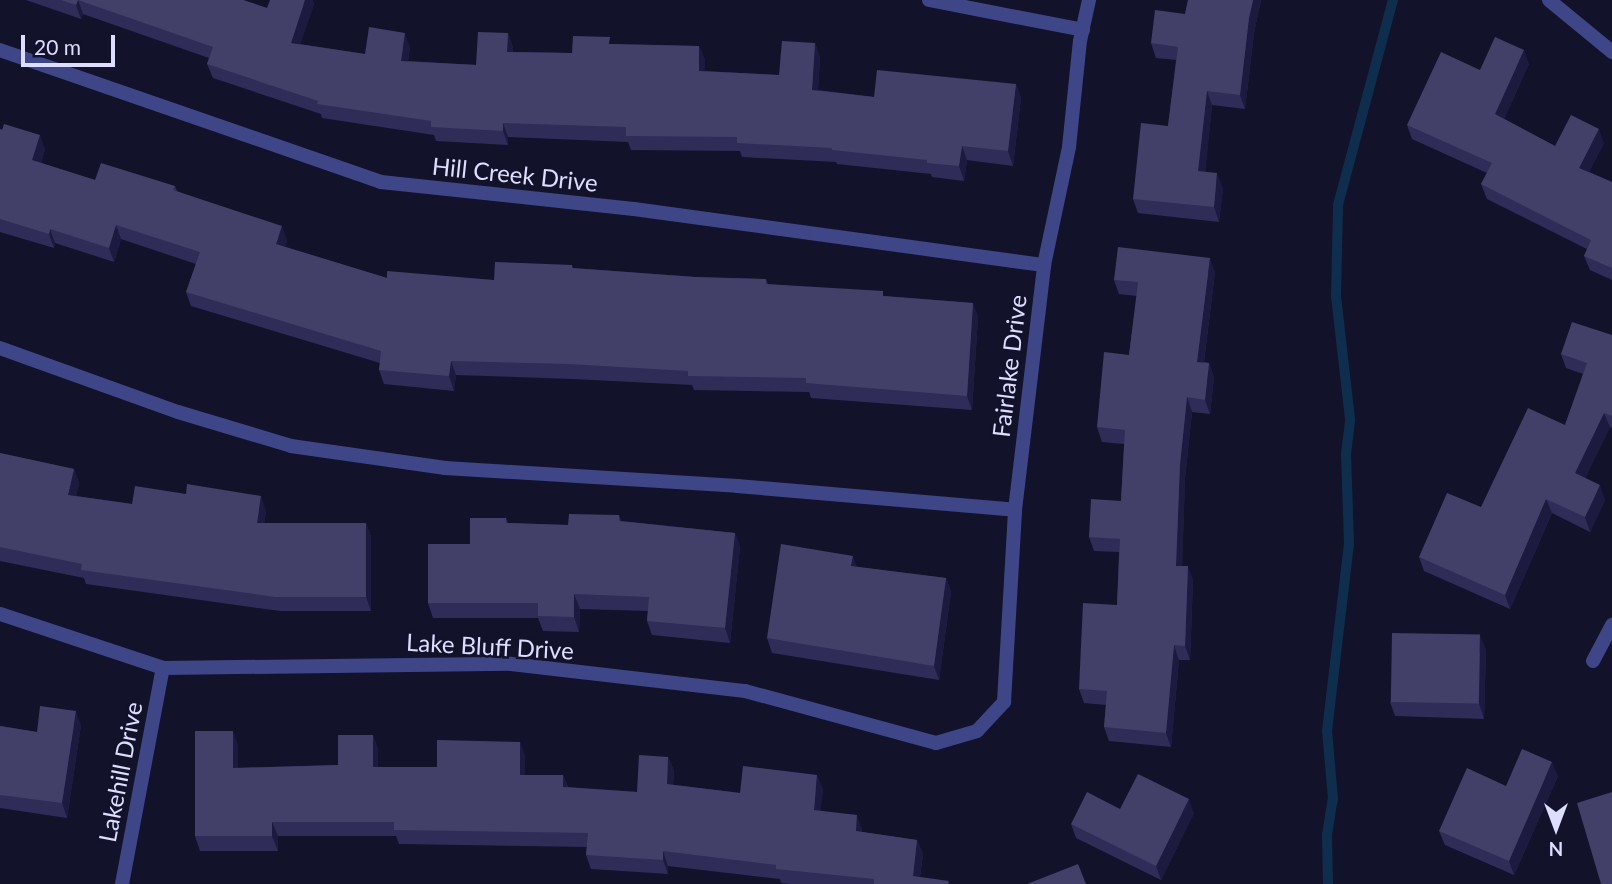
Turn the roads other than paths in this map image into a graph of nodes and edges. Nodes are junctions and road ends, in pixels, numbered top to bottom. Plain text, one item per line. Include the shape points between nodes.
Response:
1 (929, 0) edge
2 (1089, 0) edge
3 (1549, 0) edge
4 (1083, 30) junction
5 (0, 50) edge
6 (1612, 52) edge
7 (1044, 265) junction
8 (0, 348) edge
9 (1015, 510) junction
10 (0, 614) edge
11 (1612, 625) edge
12 (1593, 661) dead end
13 (163, 668) junction
14 (977, 731) joint
15 (122, 884) edge

1 - 4 street
2 - 4 street, Fairlake Drive
3 - 6 street
4 - 7 street, Fairlake Drive via 1069,147
5 - 7 street, Hill Creek Drive via 381,182 634,209
7 - 9 street, Fairlake Drive
8 - 9 street via 178,412 291,446 445,468 737,486
9 - 14 street, Fairlake Drive via 1004,702
10 - 13 street, Lake Bluff Drive
11 - 12 street
13 - 14 street, Lake Bluff Drive via 512,664 745,691 936,743
13 - 15 street, Lakehill Drive

